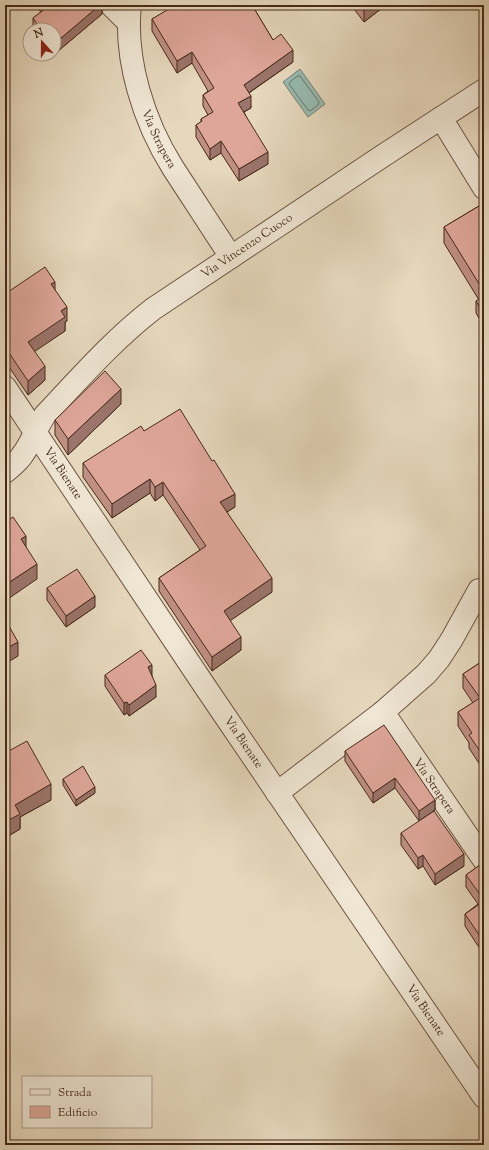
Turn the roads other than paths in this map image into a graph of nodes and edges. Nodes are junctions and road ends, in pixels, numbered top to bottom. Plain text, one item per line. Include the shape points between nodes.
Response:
1 (111, 5) edge
2 (129, 14) edge
3 (484, 90) edge
4 (441, 118) junction
5 (484, 188) edge
6 (232, 257) junction
7 (5, 387) edge
8 (35, 432) junction
9 (5, 472) edge
10 (484, 597) edge
11 (383, 712) junction
12 (277, 793) junction
13 (484, 860) edge
14 (484, 1097) edge

1 - 2 street
2 - 6 street, Via Strapera via 134,70 152,130 164,154
3 - 4 street, Via Vincenzo Cuoco
4 - 5 street
4 - 6 street, Via Vincenzo Cuoco
6 - 8 street, Via Vincenzo Cuoco via 138,320 45,415
7 - 8 street, Via Bienate
8 - 9 street, Via Vincenzo Cuoco via 23,455
8 - 12 street, Via Bienate
10 - 11 street via 479,590 439,659
11 - 12 street
11 - 13 street, Via Strapera
12 - 14 street, Via Bienate

